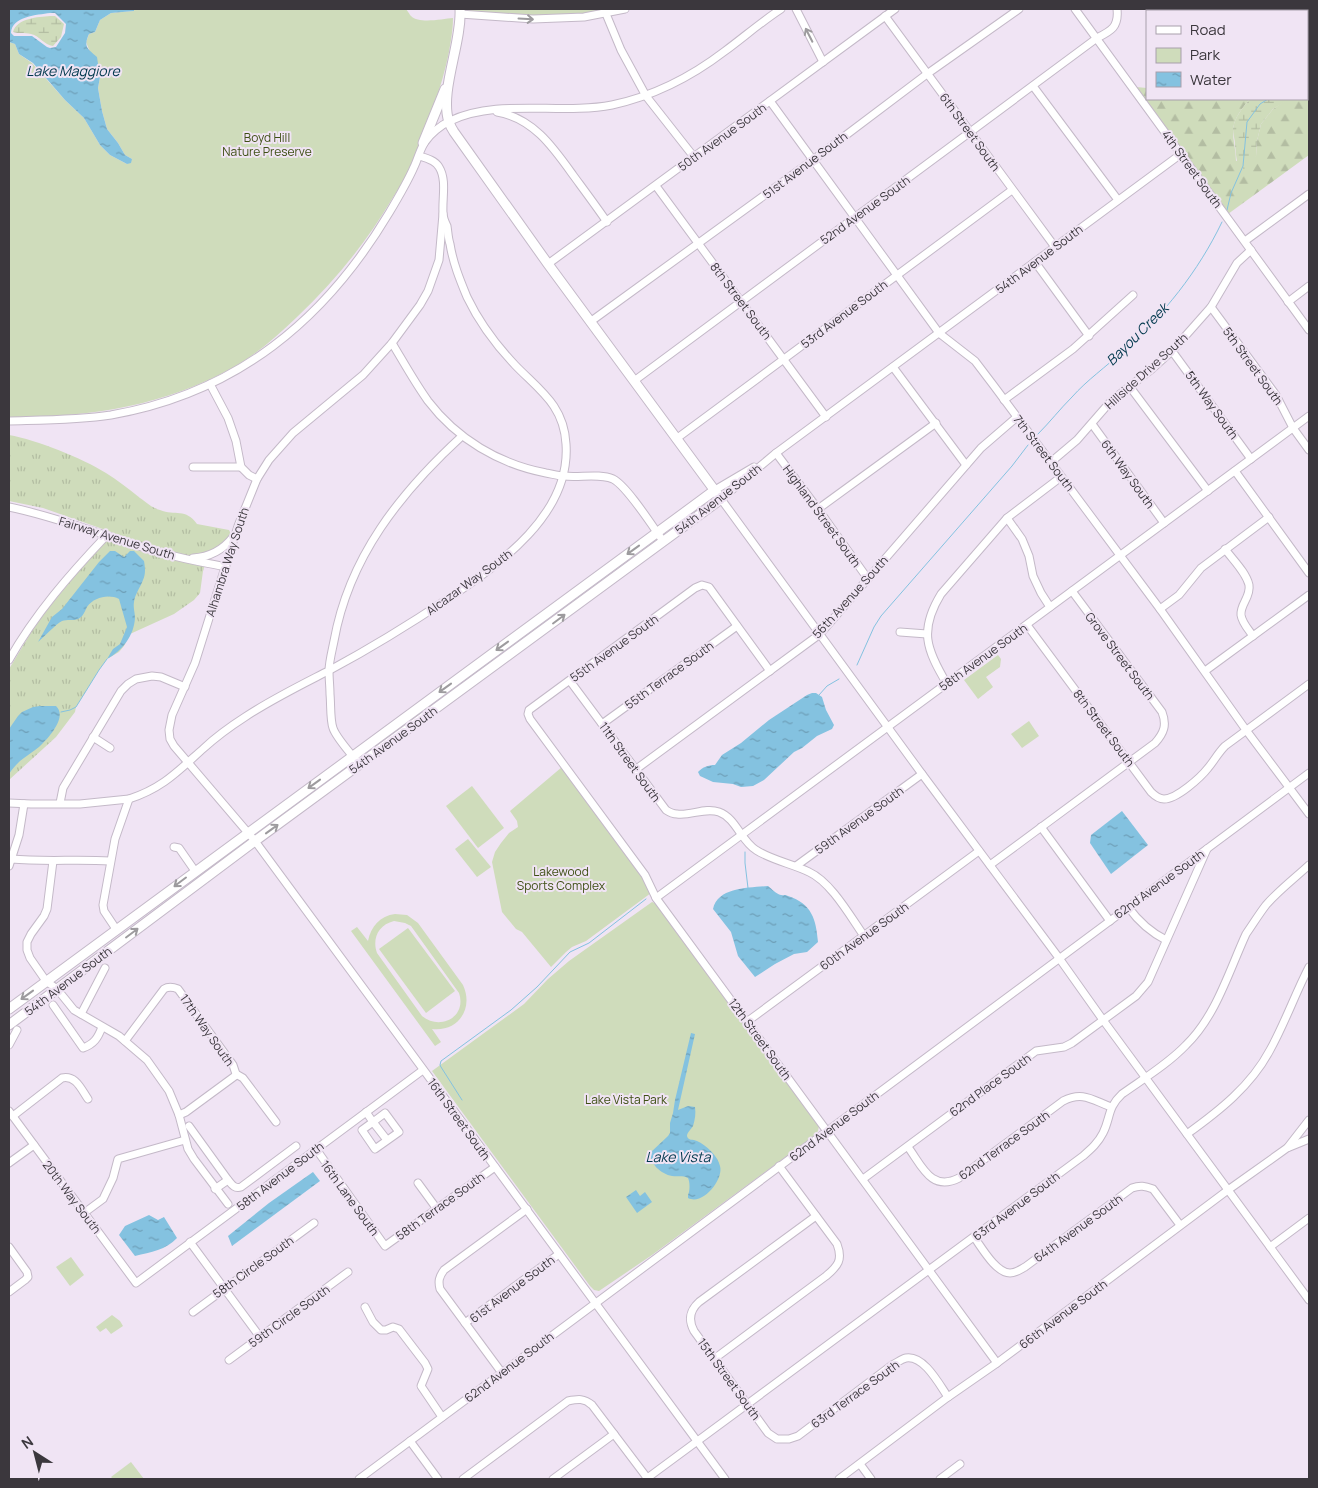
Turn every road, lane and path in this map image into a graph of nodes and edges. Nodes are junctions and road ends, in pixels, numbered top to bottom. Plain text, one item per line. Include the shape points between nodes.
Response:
1 (625, 9) edge
2 (781, 9) edge
3 (796, 9) edge
4 (895, 9) edge
5 (1019, 9) edge
6 (1075, 9) edge
7 (1117, 9) edge
8 (460, 11) edge
9 (604, 11) edge
10 (885, 16) junction
11 (1096, 38) junction
12 (823, 62) junction
13 (927, 74) junction
14 (451, 75) junction
15 (1033, 86) junction
16 (646, 96) junction
17 (770, 101) junction
18 (489, 111) junction
19 (448, 121) junction
20 (970, 132) junction
21 (424, 143) junction
22 (1181, 154) junction
23 (419, 156) junction
24 (694, 157) junction
25 (813, 160) junction
26 (656, 186) junction
27 (1012, 190) junction
28 (1309, 194) edge
29 (1118, 200) junction
30 (443, 214) junction
31 (855, 218) junction
32 (607, 222) junction
33 (1245, 241) junction
34 (698, 244) junction
35 (1055, 247) junction
36 (1251, 250) junction
37 (1035, 262) junction
38 (548, 264) junction
39 (897, 274) junction
40 (1309, 286) edge
41 (1133, 295) dead end
42 (741, 301) junction
43 (1288, 302) junction
44 (1211, 307) junction
45 (590, 322) junction
46 (1309, 330) edge
47 (939, 333) junction
48 (1089, 336) junction
49 (392, 343) junction
50 (1172, 351) junction
51 (784, 359) junction
52 (893, 367) junction
53 (634, 381) junction
54 (210, 384) junction
55 (1130, 386) junction
56 (1004, 400) junction
57 (1309, 416) edge
58 (826, 417) junction
59 (1017, 417) junction
60 (9, 421) edge
61 (936, 423) junction
62 (1092, 424) junction
63 (1293, 428) junction
64 (462, 436) junction
65 (676, 438) junction
66 (1309, 450) edge
67 (776, 453) junction
68 (1251, 459) junction
69 (1051, 462) junction
70 (966, 465) junction
71 (193, 467) dead end
72 (241, 467) junction
73 (1235, 471) junction
74 (563, 476) junction
75 (1061, 477) junction
76 (257, 479) junction
77 (715, 490) junction
78 (1208, 491) junction
79 (721, 499) junction
80 (9, 507) edge
81 (818, 509) junction
82 (1007, 518) junction
83 (1269, 518) junction
84 (1164, 523) junction
85 (657, 533) junction
86 (235, 535) junction
87 (106, 536) junction
88 (663, 541) junction
89 (1225, 549) junction
90 (1120, 555) junction
91 (186, 559) junction
92 (226, 567) junction
93 (1309, 573) edge
94 (868, 579) junction
95 (1072, 591) junction
96 (1309, 595) edge
97 (1050, 607) junction
98 (1160, 609) junction
99 (1027, 625) junction
100 (736, 626) junction
101 (900, 632) dead end
102 (820, 634) junction
103 (927, 634) junction
104 (1253, 636) junction
105 (484, 659) junction
106 (9, 660) edge
107 (491, 668) junction
108 (770, 670) junction
109 (329, 671) junction
110 (1205, 672) junction
111 (570, 681) junction
112 (947, 684) junction
113 (1309, 684) edge
114 (185, 687) junction
115 (528, 714) joint
116 (602, 724) junction
117 (888, 727) junction
118 (1246, 730) junction
119 (93, 737) junction
120 (110, 748) dead end
121 (353, 756) junction
122 (1129, 762) junction
123 (187, 763) junction
124 (360, 765) junction
125 (635, 770) junction
126 (1309, 773) edge
127 (922, 774) junction
128 (1290, 787) junction
129 (129, 799) junction
130 (9, 803) edge
131 (60, 803) junction
132 (24, 804) junction
133 (1309, 814) edge
134 (1041, 827) junction
135 (248, 832) junction
136 (741, 835) junction
137 (255, 842) junction
138 (174, 847) dead end
139 (1207, 849) junction
140 (979, 851) junction
141 (53, 861) junction
142 (110, 861) junction
143 (10, 862) edge
144 (990, 865) junction
145 (1309, 865) edge
146 (796, 866) junction
147 (195, 871) junction
148 (656, 898) junction
149 (1128, 907) junction
150 (1110, 921) junction
151 (116, 929) junction
152 (864, 936) junction
153 (1166, 940) junction
154 (1059, 958) junction
155 (1309, 967) edge
156 (105, 968) dead end
157 (46, 981) junction
158 (57, 989) junction
159 (53, 1005) dead end
160 (9, 1009) edge
161 (81, 1014) junction
162 (1103, 1020) junction
163 (748, 1021) junction
164 (9, 1025) edge
165 (102, 1027) junction
166 (17, 1030) dead end
167 (125, 1041) junction
168 (9, 1045) edge
169 (423, 1070) junction
170 (236, 1074) junction
171 (1145, 1077) junction
172 (88, 1099) dead end
173 (1111, 1107) junction
174 (366, 1112) junction
175 (11, 1113) edge
176 (179, 1115) junction
177 (1309, 1120) edge
178 (276, 1122) dead end
179 (373, 1122) junction
180 (189, 1126) dead end
181 (827, 1131) junction
182 (1187, 1134) junction
183 (1309, 1139) edge
184 (186, 1140) junction
185 (387, 1140) junction
186 (34, 1145) junction
187 (296, 1146) dead end
188 (908, 1146) junction
189 (1287, 1148) junction
190 (316, 1149) junction
191 (9, 1163) edge
192 (779, 1166) junction
193 (495, 1167) junction
194 (863, 1179) junction
195 (228, 1180) junction
196 (418, 1183) dead end
197 (216, 1189) junction
198 (1228, 1190) junction
199 (228, 1204) dead end
200 (437, 1209) junction
201 (527, 1209) junction
202 (84, 1213) junction
203 (816, 1216) junction
204 (1309, 1218) edge
205 (314, 1223) dead end
206 (1180, 1225) junction
207 (974, 1237) junction
208 (190, 1242) junction
209 (385, 1246) joint
210 (9, 1247) edge
211 (1270, 1247) junction
212 (559, 1254) junction
213 (929, 1270) junction
214 (348, 1272) dead end
215 (136, 1283) joint
216 (225, 1288) junction
217 (9, 1292) edge
218 (1309, 1300) edge
219 (595, 1304) junction
220 (365, 1307) dead end
221 (193, 1312) dead end
222 (465, 1323) junction
223 (260, 1337) junction
224 (714, 1359) junction
225 (229, 1360) dead end
226 (997, 1363) junction
227 (502, 1373) junction
228 (948, 1397) junction
229 (747, 1405) junction
230 (442, 1417) junction
231 (614, 1434) junction
232 (777, 1439) joint
233 (410, 1441) junction
234 (696, 1442) junction
235 (860, 1464) junction
236 (960, 1464) dead end
237 (362, 1478) edge
238 (438, 1479) edge
239 (463, 1479) edge
240 (553, 1479) edge
241 (647, 1479) edge
242 (725, 1479) edge
243 (839, 1479) edge
244 (871, 1479) edge
245 (940, 1479) edge

1 - 9 street
2 - 16 street via 706,65
12 -> 3 street
4 - 10 street, 50th Avenue South
5 - 13 street, 51st Avenue South
6 - 11 street, 4th Street South
7 - 11 street, 52nd Avenue South via 1118,18 1114,26
8 -> 9 street via 533,19 584,17
8 - 14 main road
9 - 16 street
10 - 12 street, 50th Avenue South
10 - 13 street, 6th Street South
11 - 15 street, 52nd Avenue South
11 - 22 street, 4th Street South
12 - 17 street, 50th Avenue South
13 - 20 street, 6th Street South
13 - 25 street, 51st Avenue South
14 - 19 main road via 447,97
14 - 21 main road
15 - 20 street, 52nd Avenue South
15 - 29 street
16 - 18 street via 589,108
16 - 24 street
17 - 24 street, 50th Avenue South
17 - 25 street, 7th Street South
18 - 19 street
18 - 32 street via 504,113 538,131
19 - 21 street
19 - 38 main road via 467,153
20 - 27 street, 6th Street South
20 - 31 street, 52nd Avenue South
21 - 23 street
22 - 29 street, 54th Avenue South
22 - 33 street, 4th Street South
23 - 30 street, Alcazar Way South via 439,168 443,182
23 - 54 street via 388,215 330,294 262,355
24 - 26 street, 50th Avenue South
25 - 31 street, 7th Street South
25 - 34 street, 51st Avenue South
26 - 32 street, 50th Avenue South
26 - 34 street, 8th Street South
27 - 35 street, 6th Street South
27 - 39 street, 53rd Avenue South
28 - 33 street
29 - 35 street, 54th Avenue South
30 - 49 street, Alhambra Way South via 438,260 428,291
30 - 74 street, Alcazar Way South via 457,271 477,316 514,364 554,405 564,428 566,443
31 - 39 street, 7th Street South
31 - 42 street, 52nd Avenue South
32 - 38 street, 50th Avenue South
33 - 36 street, 4th Street South
34 - 42 street, 8th Street South
34 - 45 street, 51st Avenue South
35 - 37 street, 54th Avenue South
36 - 43 street, 4th Street South
36 - 44 street, Hillside Drive South via 1237,263
37 - 47 street, 54th Avenue South
37 - 48 street
38 - 45 main road
39 - 47 street, 7th Street South
39 - 51 street, 53rd Avenue South
40 - 43 street
41 - 48 street
42 - 51 street, 8th Street South
42 - 53 street, 52nd Avenue South
43 - 46 street, 4th Street South
44 - 50 street, Hillside Drive South
44 - 63 street, 5th Street South via 1276,395
45 - 53 main road
47 - 52 street, 54th Avenue South
47 - 56 street, 7th Street South via 975,360
48 - 56 street
49 - 64 street via 429,402
49 - 76 street, Alhambra Way South via 347,389 293,433
50 - 55 street, Hillside Drive South
50 - 68 street, 5th Way South
51 - 58 street, 8th Street South
51 - 65 street, 53rd Avenue South
52 - 58 street, 54th Avenue South
52 - 61 street
53 - 65 main road
54 - 60 street via 153,406 110,415
54 - 72 street via 236,441
55 - 62 street, Hillside Drive South
55 - 78 street
56 - 59 street, 7th Street South
57 - 63 street, 58th Avenue South
58 - 67 street, 54th Avenue South
59 - 69 street, 7th Street South
59 - 70 street, 56th Avenue South
61 - 70 street
61 - 81 street
62 - 69 street, Hillside Drive South
62 - 84 street, 6th Way South
63 - 66 street, 5th Street South
63 - 68 street, 58th Avenue South
64 - 74 street via 520,467
64 - 109 street via 414,483 364,554 344,600
65 - 77 main road
67 - 77 street, 54th Avenue South
67 - 79 street, 54th Avenue South
67 - 81 street, Highland Street South
68 - 73 street, 58th Avenue South
69 - 75 street, 7th Street South
70 - 94 street, 56th Avenue South
71 - 72 street
72 - 76 street
73 - 78 street, 58th Avenue South
73 - 83 street
74 - 85 street via 614,480 626,490
74 - 109 street, Alcazar Way South via 554,500 534,528 493,567 410,624
75 - 82 street
75 - 90 street, 7th Street South
76 - 86 street, Alhambra Way South
77 - 79 main road
77 - 85 main road, 54th Avenue South
78 - 84 street, 58th Avenue South
79 - 88 main road, 54th Avenue South
79 - 102 street
80 - 87 street, Fairway Avenue South
81 - 94 street, Highland Street South
82 - 97 street via 1022,539 1033,576
82 - 103 street via 941,594 934,606
83 - 89 street
83 - 93 street
84 - 90 street, 58th Avenue South
85 - 88 street
85 -> 105 main road, 54th Avenue South
86 - 91 street via 210,555
86 - 92 street, Alhambra Way South
87 - 91 street, Fairway Avenue South
87 - 106 street via 58,588
107 -> 88 main road, 54th Avenue South
89 - 98 street via 1200,568 1179,595
89 - 104 street via 1246,577 1249,591 1241,617
90 - 95 street, 58th Avenue South
90 - 98 street, 7th Street South
91 - 92 street, Fairway Avenue South
92 - 114 street, Alhambra Way South
94 - 102 street, 56th Avenue South
95 - 97 street, 58th Avenue South
95 - 122 street, Grove Street South via 1162,712 1165,730 1161,737
96 - 104 street
97 - 99 street, 58th Avenue South
98 - 110 street, 7th Street South
99 - 112 street, 58th Avenue South
99 - 122 street, 8th Street South
100 - 108 street
100 - 111 street, 55th Avenue South via 709,587 702,585
100 - 116 street, 55th Terrace South
101 - 103 street
102 - 108 street, 56th Avenue South
102 - 117 street
103 - 112 street via 934,662
104 - 110 street
105 - 107 street
105 -> 121 main road, 54th Avenue South
107 - 124 main road, 54th Avenue South
108 - 125 street, 56th Avenue South
109 - 121 street via 332,728
109 - 123 street, Alcazar Way South via 245,717
110 - 118 street, 7th Street South
111 - 115 street, 55th Avenue South
111 - 116 street, 11th Street South
112 - 117 street, 58th Avenue South
113 - 118 street
114 - 119 street via 162,677 136,679 121,691
114 - 123 street, Alhambra Way South via 169,730 170,739
115 - 148 street, 12th Street South via 645,874
116 - 125 street, 11th Street South
117 - 127 street
117 - 136 street, 58th Avenue South
118 - 122 street, 8th Street South via 1217,753 1194,782 1165,799 1151,792
118 - 128 street, 7th Street South
119 - 120 street
119 - 131 street via 63,788
121 - 124 street
121 -> 135 main road, 54th Avenue South
122 - 134 street
123 - 129 street via 158,788
123 - 135 street, 16th Street South
137 -> 124 main road, 54th Avenue South
125 - 136 street, 11th Street South via 666,810 676,814 721,812
126 - 128 street, 62nd Avenue South
127 - 140 street
127 - 146 street, 59th Avenue South
128 - 133 street, 7th Street South
128 - 139 street, 62nd Avenue South
129 - 131 street
129 - 142 street
130 - 132 street
131 - 132 street
132 - 143 street
134 - 144 street
134 - 150 street
135 - 137 street, 16th Street South
135 - 147 main road, 54th Avenue South
136 - 146 street, 11th Street South via 756,851
136 - 148 street, 58th Avenue South
158 -> 137 main road, 54th Avenue South
137 - 169 street, 16th Street South
138 - 147 street
139 - 149 street, 62nd Avenue South
139 - 153 street, 62nd Place South
140 - 144 street
140 - 152 street, 60th Avenue South
141 - 142 street
141 - 143 street
141 - 157 street via 47,909 27,942 30,958
142 - 151 street via 103,905
144 - 154 street
145 - 171 street, 63rd Avenue South via 1280,891 1254,922 1200,1030 1175,1056
146 - 152 street, 11th Street South via 827,885
147 -> 151 main road, 54th Avenue South
148 - 163 street, 12th Street South
149 - 150 street, 62nd Avenue South
149 - 153 street via 1144,926
150 - 154 street, 62nd Avenue South
151 - 157 main road, 54th Avenue South
152 - 163 street, 60th Avenue South
153 - 162 street, 62nd Place South via 1142,989
154 - 162 street
154 - 181 street, 62nd Avenue South
155 - 182 street via 1259,1069 1213,1116
156 - 161 street
157 - 158 street
157 -> 160 main road, 54th Avenue South
158 - 161 street
158 - 164 main road, 54th Avenue South
159 - 165 street via 83,1048 98,1038
161 - 165 street
162 - 171 street
162 - 188 street, 62nd Place South via 1064,1047 1036,1052
163 - 181 street, 12th Street South
165 - 167 street
166 - 168 street
167 - 170 street, 17th Way South via 164,989 173,987 178,989 233,1065
167 - 176 street via 147,1060 169,1091
169 - 174 street, 58th Avenue South
169 - 193 street, 16th Street South
170 - 176 street
170 - 178 street, 17th Way South
171 - 173 street, 63rd Avenue South
171 - 182 street
172 - 175 street via 76,1081 67,1077
173 - 188 street, 62nd Terrace South via 1072,1096 950,1183 935,1181 929,1176
173 - 207 street, 63rd Avenue South via 1104,1132 1095,1146
174 - 179 street
174 - 190 street, 58th Avenue South
175 - 186 street, 20th Way South
176 - 184 street
177 - 189 street
179 - 185 street
179 - 185 street via 362,1130 375,1149
179 - 185 street via 385,1113 399,1132
180 - 195 street
181 - 192 street, 62nd Avenue South
181 - 194 street, 12th Street South
182 - 198 street
183 - 189 street
184 - 197 street via 194,1159
184 - 202 street via 118,1159 103,1199
186 - 191 street
186 - 202 street, 20th Way South
187 - 195 street via 241,1187 233,1186
188 - 194 street, 62nd Place South
189 - 198 street, 66th Avenue South
190 - 208 street, 58th Avenue South
190 - 209 street, 16th Lane South
192 - 203 street
192 - 219 street, 62nd Avenue South
193 - 200 street, 58th Terrace South
193 - 201 street, 16th Street South
194 - 213 street, 12th Street South
195 - 197 street
196 - 200 street
197 - 199 street
198 - 206 street, 66th Avenue South
198 - 211 street
200 - 209 street, 58th Terrace South
201 - 212 street, 16th Street South
201 - 222 street via 439,1276 440,1289
202 - 215 street, 20th Way South
203 - 224 street, 15th Street South via 699,1302 691,1313 691,1325
203 - 224 street via 837,1244 838,1264
204 - 211 street
205 - 216 street, 58th Circle South
206 - 207 street, 64th Avenue South via 1153,1189 1139,1186 1017,1271 1003,1272 997,1268
206 - 226 street, 66th Avenue South
207 - 213 street, 63rd Avenue South
208 - 215 street, 58th Avenue South
208 - 216 street
210 - 217 street via 28,1277
211 - 218 street
212 - 219 street, 16th Street South
212 - 222 street, 61st Avenue South
213 - 226 street, 12th Street South
213 - 229 street, 63rd Avenue South
214 - 223 street, 59th Circle South
216 - 221 street, 58th Circle South
216 - 223 street
219 - 227 street, 62nd Avenue South
219 - 234 street, 16th Street South
220 - 230 street via 381,1330 399,1329 425,1363 428,1369 421,1386
222 - 227 street
223 - 225 street, 59th Circle South
224 - 229 street, 15th Street South
226 - 228 street, 66th Avenue South
227 - 230 street, 62nd Avenue South
228 - 232 street, 63rd Terrace South via 926,1366 912,1358 904,1358 798,1436
228 - 235 street, 66th Avenue South
229 - 232 street, 15th Street South via 768,1433
229 - 234 street, 63rd Avenue South
230 - 233 street, 62nd Avenue South
231 - 239 street via 592,1405 578,1398 568,1401
231 - 240 street
231 - 241 street
233 - 237 street, 62nd Avenue South
233 - 238 street
234 - 241 street, 63rd Avenue South
234 - 242 street, 16th Street South
235 - 243 street, 66th Avenue South
235 - 244 street
236 - 245 street

